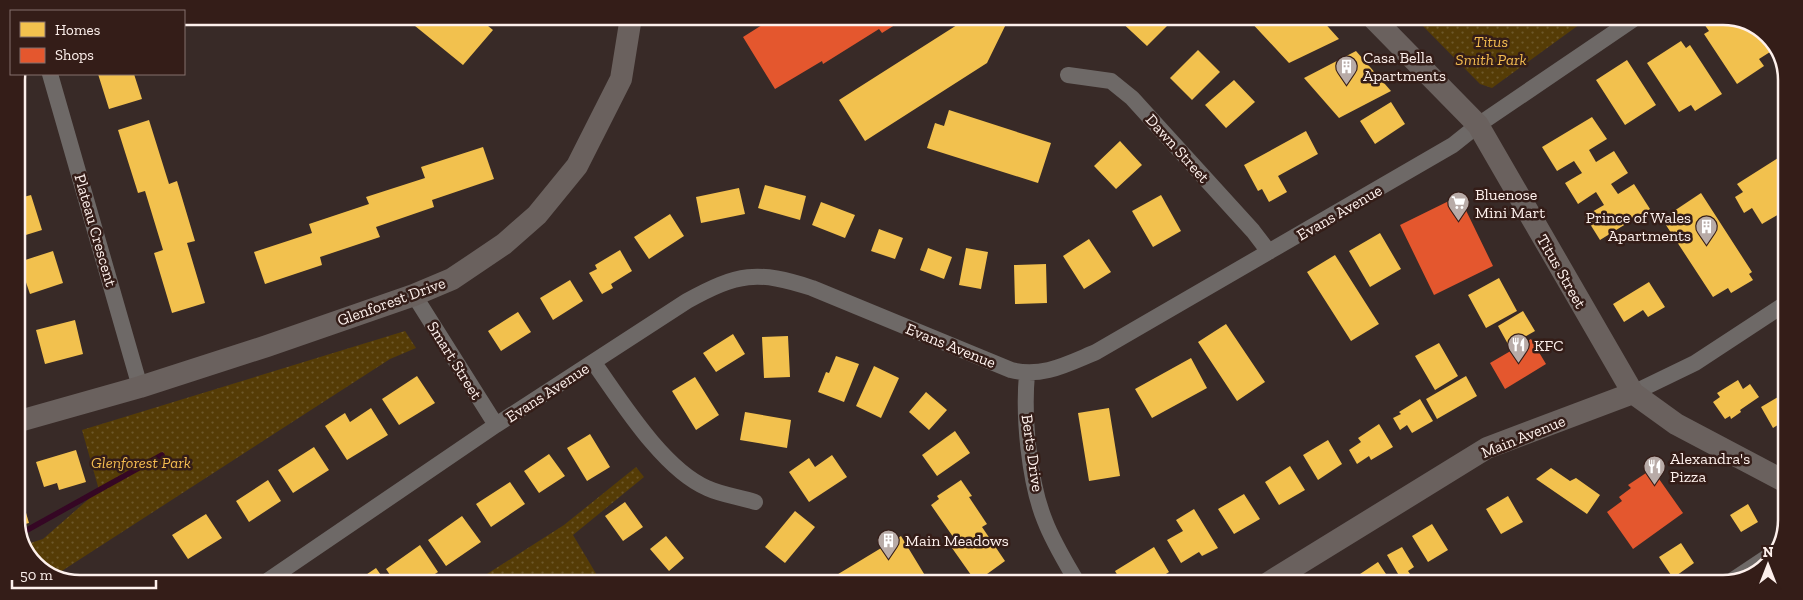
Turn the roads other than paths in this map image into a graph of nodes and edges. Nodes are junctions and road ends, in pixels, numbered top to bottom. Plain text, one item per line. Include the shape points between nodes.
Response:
1 (630, 25) edge
2 (1380, 25) edge
3 (1625, 25) edge
4 (50, 75) edge
5 (1068, 75) dead end
6 (1478, 125) junction
7 (1269, 252) junction
8 (414, 295) junction
9 (1778, 309) edge
10 (594, 362) junction
11 (1028, 374) junction
12 (140, 387) junction
13 (1632, 393) junction
14 (25, 419) edge
15 (496, 425) junction
16 (1778, 478) edge
17 (755, 502) dead end
18 (275, 575) edge
19 (1073, 575) edge
20 (1281, 575) edge

1 - 8 street, Glenforest Drive via 621,79 577,166 562,186 537,215 504,244 452,279
2 - 6 street, Titus Street
3 - 6 street, Evans Avenue
4 - 12 street, Plateau Crescent
5 - 7 street, Dawn Street via 1110,82 1132,98
6 - 7 street, Evans Avenue via 1453,145
6 - 13 street, Titus Street
7 - 11 street, Evans Avenue via 1096,352 1049,371
8 - 12 street, Glenforest Drive
8 - 15 street, Smart Street
9 - 13 street, Main Avenue via 1695,362
10 - 11 street, Evans Avenue via 715,286 760,275 812,288 1011,370
10 - 15 street, Evans Avenue
10 - 17 street via 674,466 706,488
11 - 19 street, Berts Drive via 1025,394 1032,475 1045,521
12 - 14 street, Glenforest Drive
13 - 16 street, Titus Street via 1676,424
13 - 20 street, Main Avenue via 1488,448
15 - 18 street, Evans Avenue

